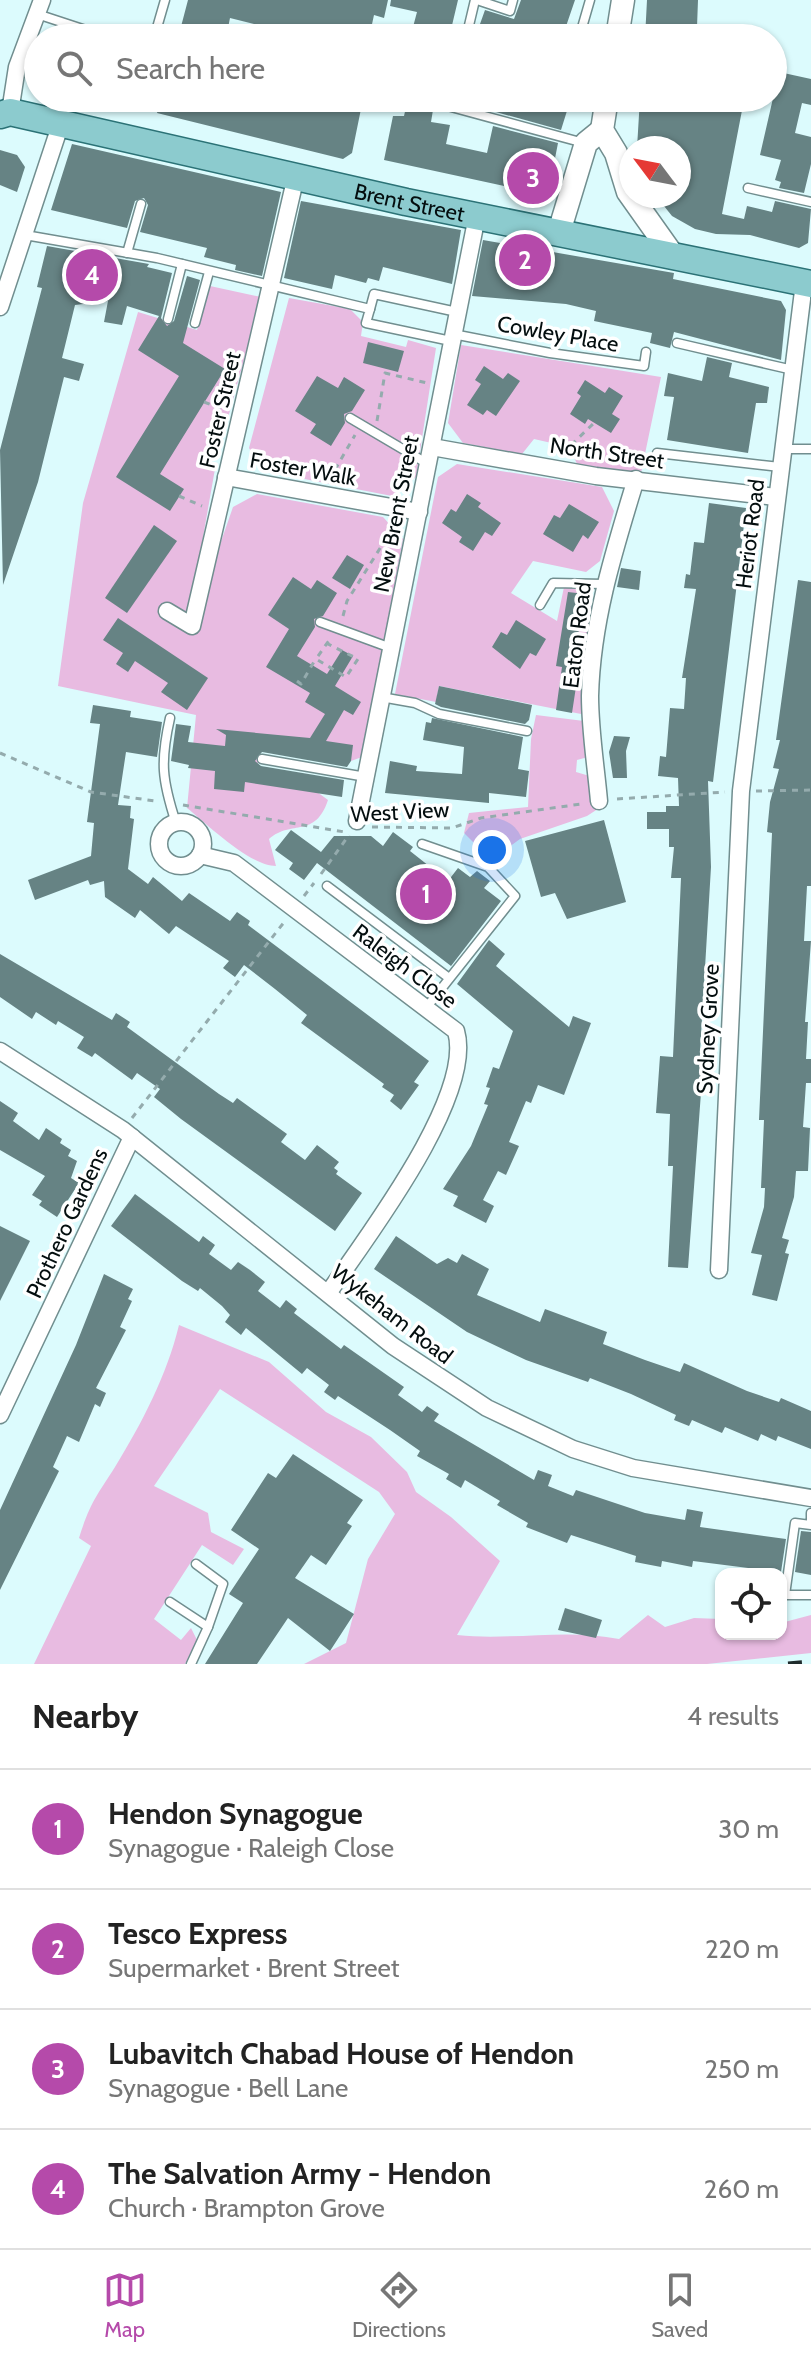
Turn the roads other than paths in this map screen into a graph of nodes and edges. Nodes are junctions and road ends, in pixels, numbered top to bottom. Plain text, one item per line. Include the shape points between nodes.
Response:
1 (165, 0) edge
2 (476, 0) edge
3 (513, 0) edge
4 (590, 0) edge
5 (623, 0) edge
6 (39, 7) edge
7 (78, 24) edge
8 (158, 24) edge
9 (470, 24) edge
10 (583, 24) edge
11 (619, 24) edge
12 (24, 48) edge
13 (3, 109) edge
14 (475, 112) edge
15 (602, 112) edge
16 (61, 123) junction
17 (594, 137) junction
18 (296, 176) junction
19 (748, 188) dead end
20 (811, 202) edge
21 (141, 204) dead end
22 (477, 216) junction
23 (559, 232) junction
24 (25, 235) junction
25 (127, 253) junction
26 (672, 254) junction
27 (182, 264) junction
28 (209, 272) junction
29 (4, 281) edge
30 (808, 284) edge
31 (272, 287) junction
32 (0, 307) edge
33 (370, 309) junction
34 (457, 312) junction
35 (168, 319) dead end
36 (195, 323) dead end
37 (452, 337) junction
38 (677, 343) dead end
39 (646, 352) dead end
40 (793, 370) junction
41 (350, 418) dead end
42 (432, 447) junction
43 (782, 449) junction
44 (811, 449) edge
45 (657, 453) dead end
46 (428, 464) junction
47 (780, 467) junction
48 (226, 477) junction
49 (636, 479) junction
50 (776, 497) junction
51 (412, 511) junction
52 (604, 584) junction
53 (540, 605) dead end
54 (167, 611) dead end
55 (320, 622) dead end
56 (391, 648) junction
57 (381, 697) junction
58 (170, 718) dead end
59 (527, 731) dead end
60 (262, 759) dead end
61 (366, 777) junction
62 (741, 791) joint
63 (599, 801) road end
64 (176, 823) junction
65 (359, 827) road end
66 (422, 844) dead end
67 (200, 855) junction
68 (327, 886) dead end
69 (449, 978) junction
70 (426, 1008) junction
71 (0, 1051) edge
72 (128, 1134) junction
73 (719, 1270) dead end
74 (329, 1292) junction
75 (0, 1415) edge
76 (811, 1498) edge
77 (811, 1513) edge
78 (811, 1525) edge
79 (196, 1564) dead end
80 (811, 1595) edge
81 (170, 1602) dead end
82 (208, 1627) junction
83 (191, 1664) edge

1 - 8 lane
2 - 3 lane via 510,11
2 - 9 lane
4 - 10 lane
5 - 11 street
6 - 7 lane
12 - 13 street
13 - 16 main road, Brent Street
14 - 17 lane
15 - 17 street
16 - 18 main road, Brent Street
16 - 24 street
17 - 23 street
17 - 26 street via 616,153 628,192
18 - 22 main road, Brent Street
18 - 31 street, Foster Street
19 - 20 lane
21 - 25 lane
22 - 23 main road, Brent Street
22 - 34 street, New Brent Street
23 - 26 main road, Brent Street
24 - 25 lane
24 - 29 street
25 - 27 lane
26 - 30 main road, Brent Street
27 - 28 lane
27 - 35 lane
28 - 31 lane
28 - 36 lane
29 - 32 street
30 - 40 street, Heriot Road
31 - 33 lane
31 - 48 street, Foster Street
33 - 34 lane via 374,294
33 - 37 lane via 366,323
34 - 37 street, New Brent Street
37 - 39 lane, Cowley Place via 644,366
37 - 42 street, New Brent Street
38 - 40 lane
40 - 43 street, Heriot Road
41 - 46 lane
42 - 46 street, New Brent Street
42 - 49 street, North Street
43 - 44 lane
43 - 47 street, Heriot Road
45 - 47 lane
46 - 51 street, New Brent Street
47 - 50 street, Heriot Road
48 - 51 street, Foster Walk
48 - 54 street, Foster Street via 192,626
49 - 50 street, North Street
49 - 52 street, Eaton Road
50 - 62 street, Heriot Road
51 - 56 street, New Brent Street
52 - 53 lane via 553,583
52 - 63 street, Eaton Road via 590,697
55 - 56 lane
56 - 57 street, New Brent Street
57 - 59 lane
57 - 61 street, New Brent Street
58 - 64 lane via 162,777
60 - 61 lane
61 - 65 street, New Brent Street
62 - 73 street, Sydney Grove
64 - 67 street via 200,833
64 - 67 street via 160,839 162,856 182,866
66 - 69 lane via 488,867 515,896
67 - 70 street, Raleigh Close via 234,863
68 - 69 lane
69 - 70 lane
70 - 74 street, Raleigh Close via 456,1031 461,1047 441,1111 406,1180
71 - 72 street, Wykeham Road
72 - 74 street, Wykeham Road
72 - 75 street, Prothero Gardens
74 - 76 street, Wykeham Road via 440,1380 573,1449 633,1468
77 - 78 lane
78 - 80 lane via 795,1523 785,1595
79 - 82 lane via 223,1584
81 - 82 lane
82 - 83 lane

